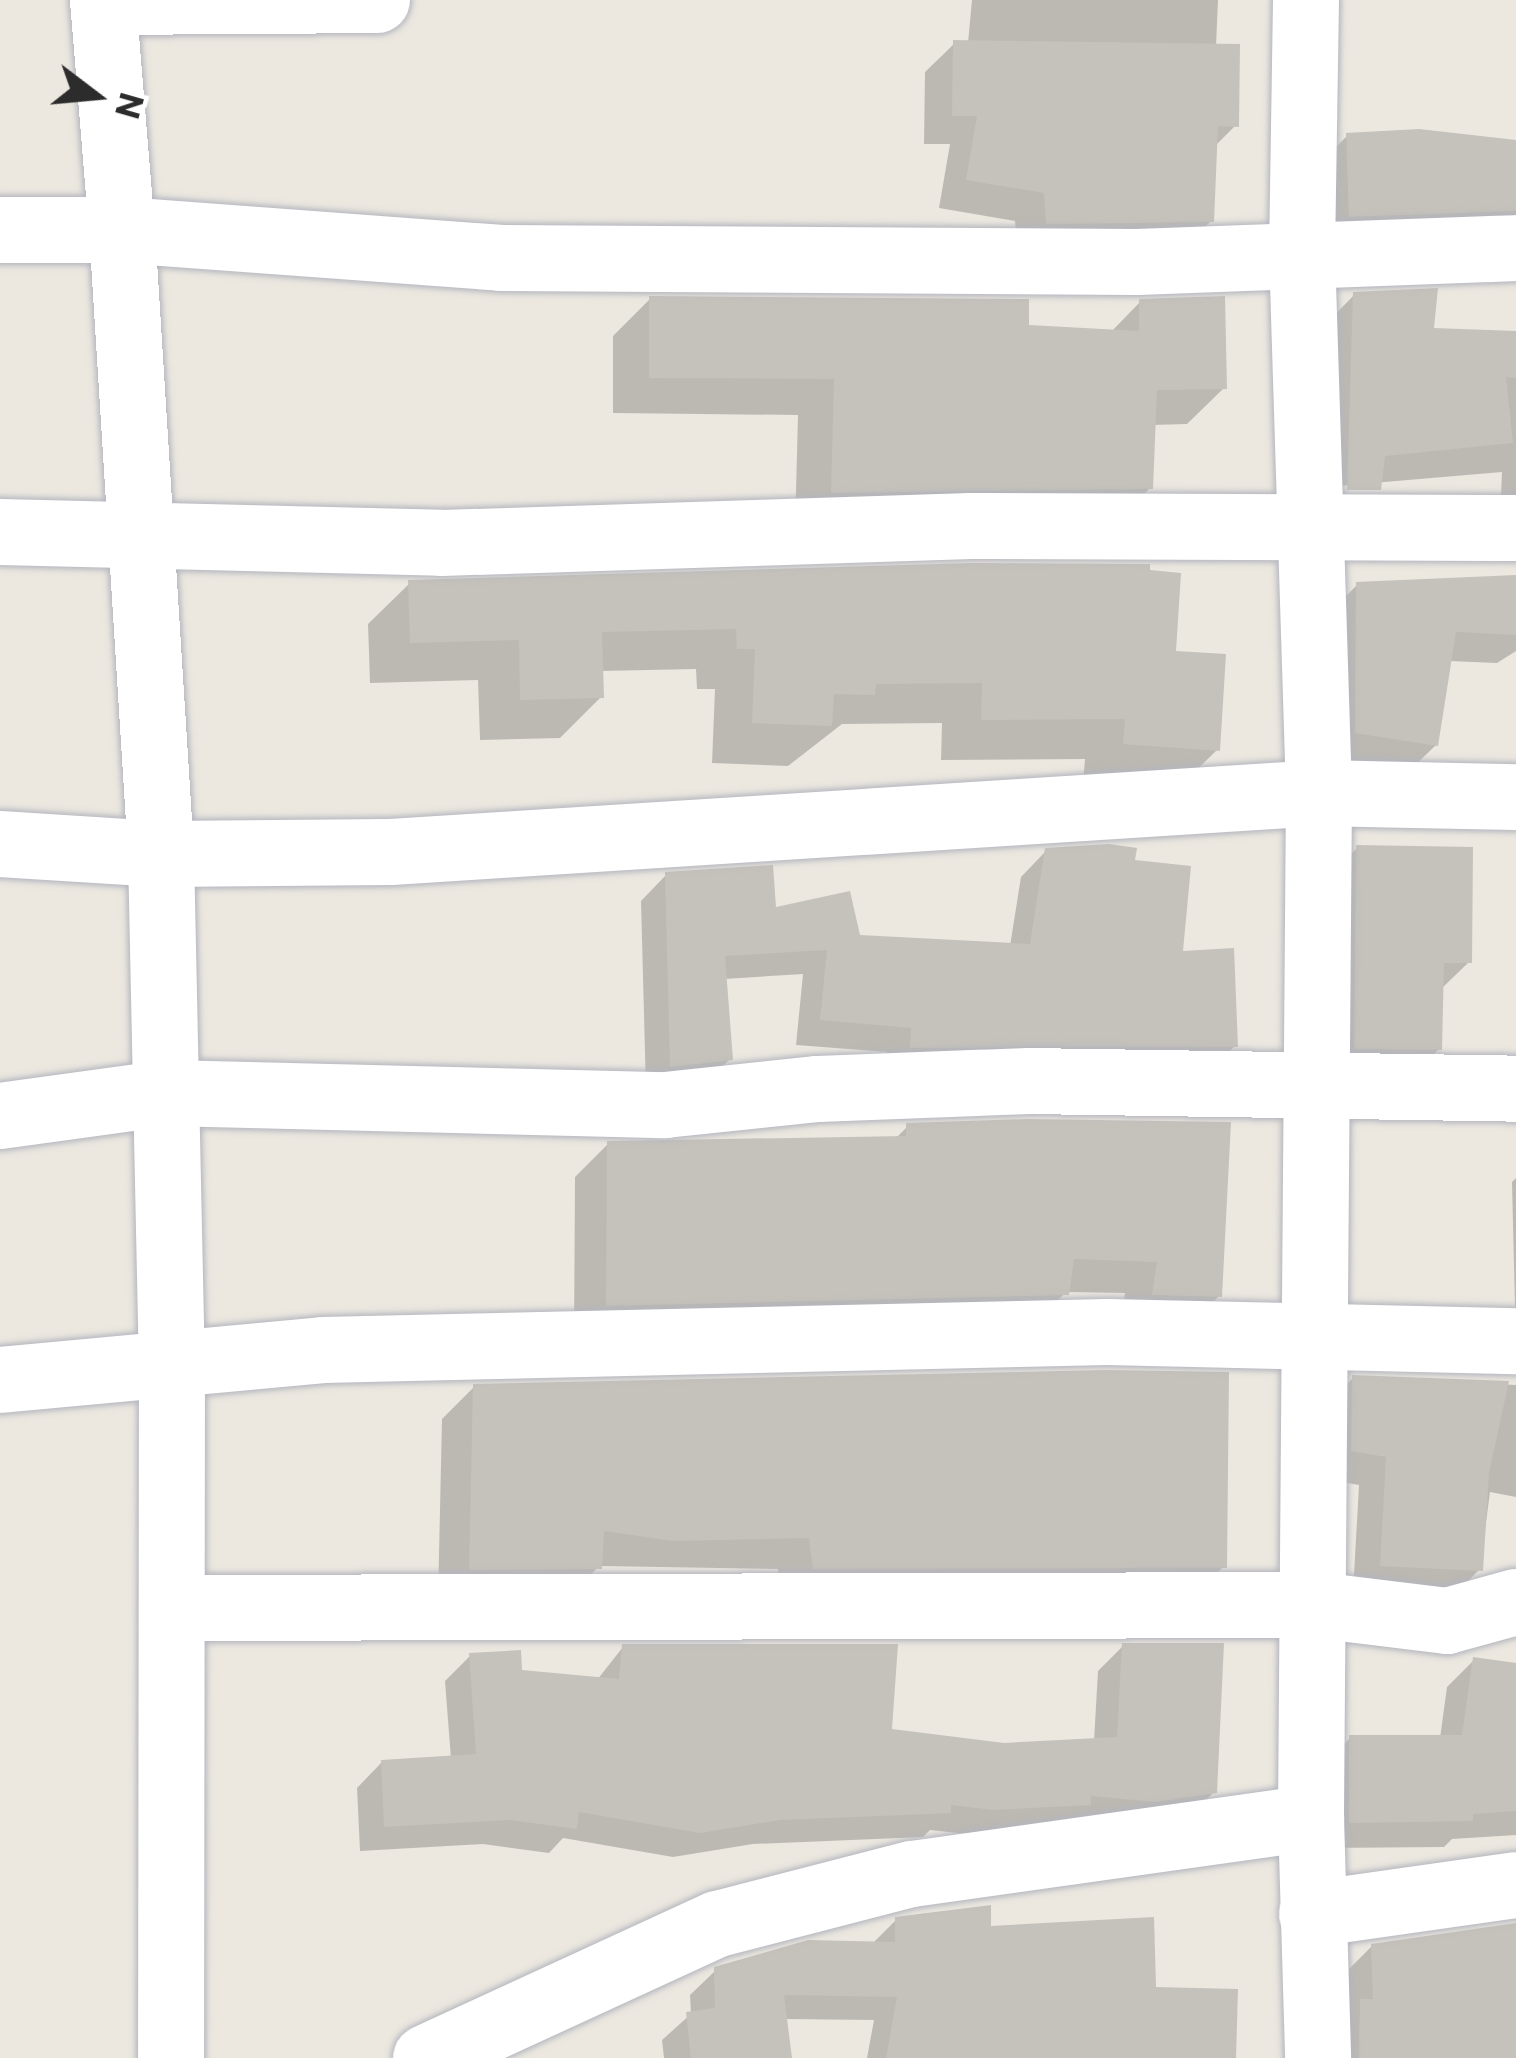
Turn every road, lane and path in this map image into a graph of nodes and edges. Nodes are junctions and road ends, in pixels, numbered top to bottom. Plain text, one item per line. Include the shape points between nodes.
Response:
1 (377, 0) edge
2 (1306, 0) edge
3 (103, 1) edge
4 (0, 230) edge
5 (122, 230) junction
6 (1516, 248) edge
7 (1302, 252) junction
8 (1516, 528) edge
9 (0, 532) edge
10 (1316, 532) junction
11 (139, 540) junction
12 (1319, 793) junction
13 (1516, 797) edge
14 (0, 844) edge
15 (161, 854) junction
16 (1318, 1089) junction
17 (1516, 1089) edge
18 (166, 1093) junction
19 (0, 1115) edge
20 (1317, 1338) junction
21 (1516, 1341) edge
22 (172, 1369) junction
23 (0, 1380) edge
24 (1516, 1602) edge
25 (1316, 1605) junction
26 (174, 1608) junction
27 (1311, 1818) junction
28 (1516, 1885) edge
29 (1312, 1914) junction
30 (460, 2055) edge
31 (171, 2058) edge
32 (1318, 2058) edge

1 - 3 street
2 - 7 street
3 - 5 street
4 - 5 street
5 - 7 street via 502,258 1137,262
5 - 11 street
6 - 7 street
7 - 10 street
8 - 10 street
9 - 11 street
10 - 11 street via 971,526 442,543
10 - 12 street
11 - 15 street
12 - 13 street
12 - 15 street via 392,852
12 - 16 street
14 - 15 street
15 - 18 street
16 - 17 street
16 - 18 street via 1029,1081 665,1105
16 - 20 street
18 - 19 street
18 - 22 street
20 - 21 street
20 - 22 street via 1107,1332 323,1350
20 - 25 street
22 - 23 street
22 - 26 street
24 - 25 street via 1448,1622
25 - 26 street
25 - 27 street
26 - 31 street
27 - 29 street
27 - 30 street via 912,1874 718,1924
28 - 29 street
29 - 32 street

